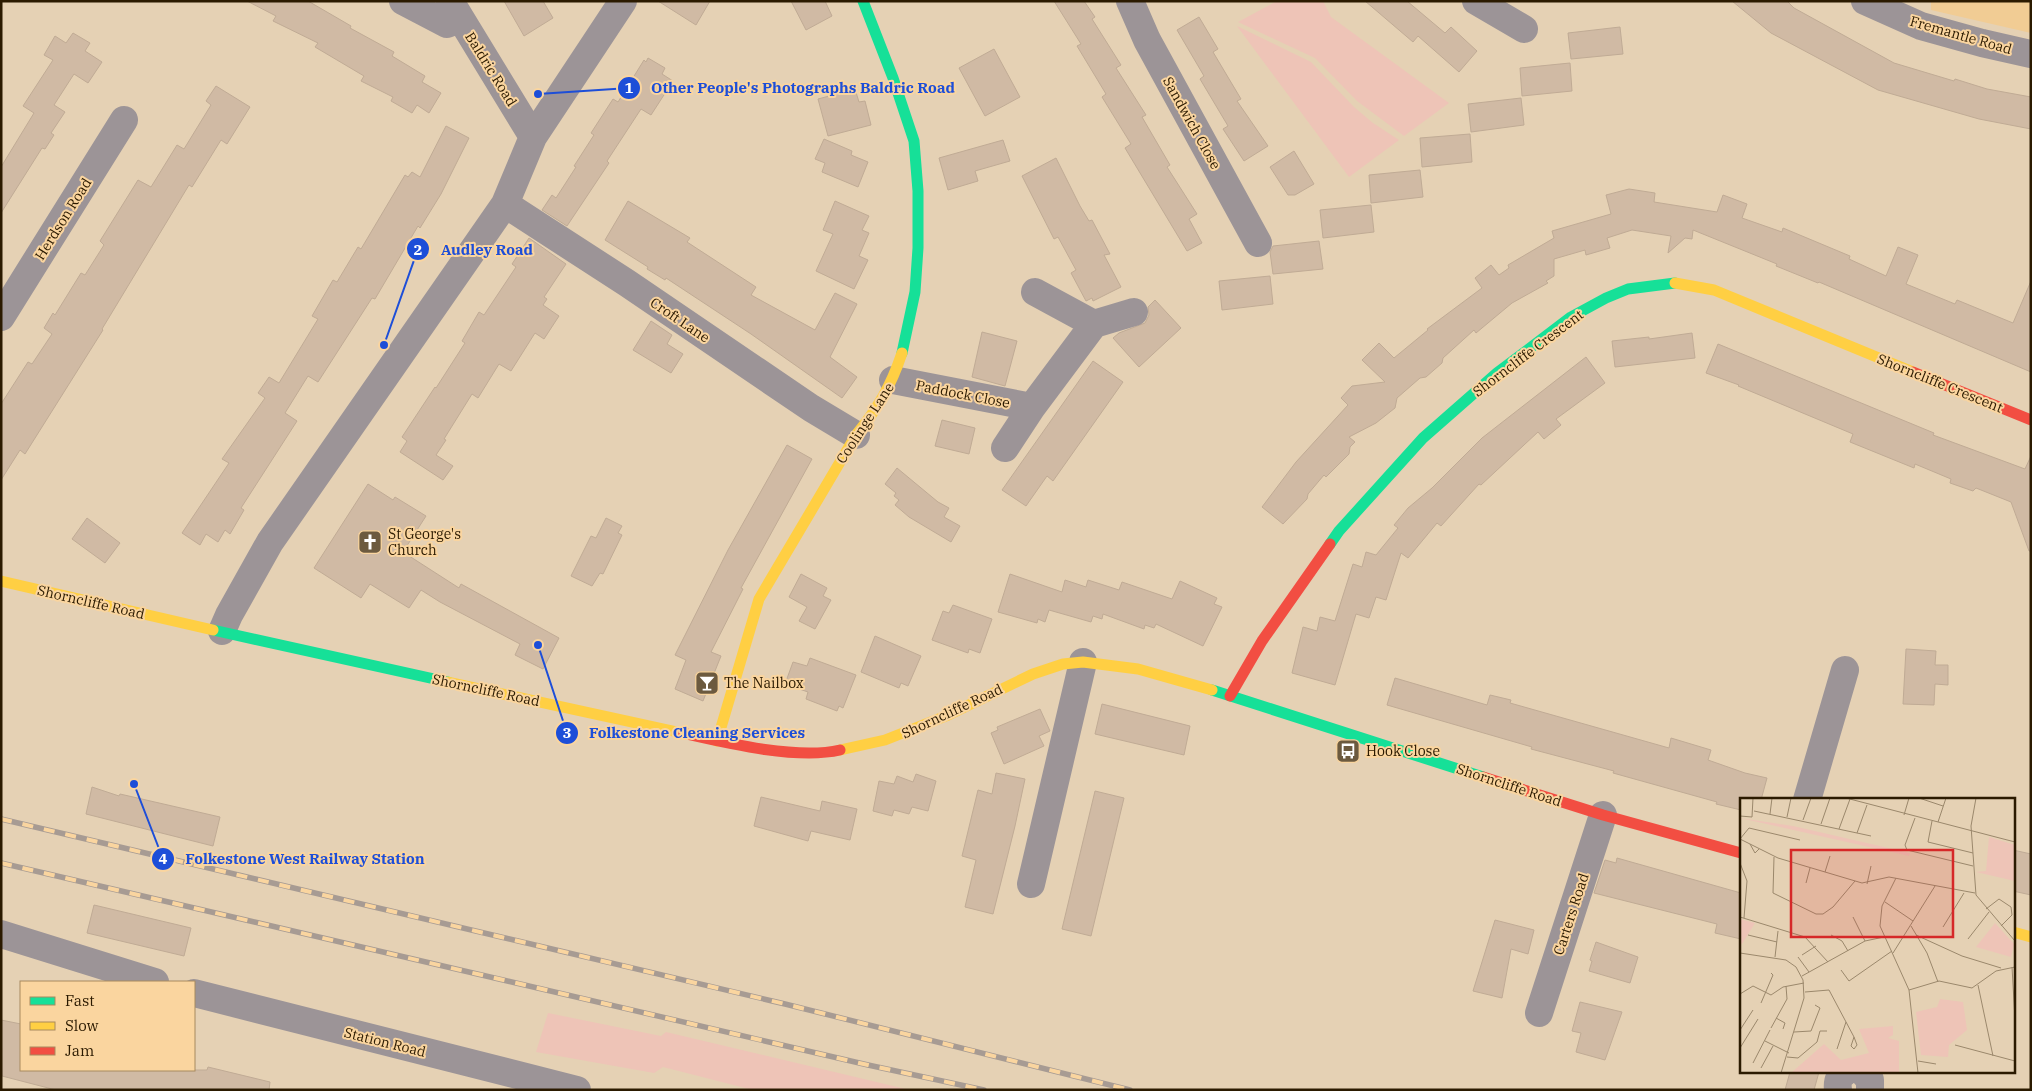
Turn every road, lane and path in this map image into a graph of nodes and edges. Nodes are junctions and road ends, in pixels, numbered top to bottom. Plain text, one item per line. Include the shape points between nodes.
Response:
1 (403, 1) edge
2 (623, 1) edge
3 (1130, 1) edge
4 (1476, 1) edge
5 (1865, 1) edge
6 (867, 2) edge
7 (455, 10) edge
8 (1524, 29) dead end
9 (2031, 54) edge
10 (124, 120) dead end
11 (533, 137) junction
12 (505, 204) junction
13 (1258, 243) dead end
14 (1035, 292) dead end
15 (1134, 312) dead end
16 (1, 317) edge
17 (1094, 324) junction
18 (893, 380) junction
19 (1032, 407) junction
20 (2031, 420) edge
21 (856, 435) junction
22 (1005, 448) dead end
23 (1, 582) edge
24 (222, 631) junction
25 (1083, 662) junction
26 (1845, 670) dead end
27 (1230, 696) junction
28 (717, 741) junction
29 (1808, 798) edge
30 (1603, 815) junction
31 (1740, 853) edge
32 (1030, 884) dead end
33 (2014, 932) edge
34 (1, 934) edge
35 (2031, 937) edge
36 (152, 981) edge
37 (195, 993) edge
38 (1539, 1013) dead end
39 (1842, 1074) edge
40 (1866, 1074) edge
41 (577, 1090) edge
42 (1838, 1090) edge
43 (1870, 1090) edge

1 - 7 street via 447,24
2 - 11 street
3 - 13 street, Sandwich Close
4 - 8 street
5 - 9 street, Fremantle Road via 1921,26
6 - 18 street, Coolinge Lane via 914,141 918,191 915,292 906,340
7 - 11 street, Baldric Road
10 - 16 street, Herdson Road
11 - 12 street
12 - 21 street, Croft Lane via 810,408
12 - 24 street via 270,542
14 - 17 street
15 - 17 street
17 - 19 street, Paddock Close
18 - 19 street, Paddock Close
18 - 21 street, Coolinge Lane via 875,412
19 - 22 street, Paddock Close
20 - 27 street, Shorncliffe Crescent via 1714,290 1671,283 1628,289 1571,317 1497,373 1423,438 1339,531 1262,641
21 - 28 street, Coolinge Lane via 759,599
23 - 24 street, Shorncliffe Road
24 - 28 street, Shorncliffe Road
25 - 27 street, Shorncliffe Road via 1138,669
25 - 28 street, Shorncliffe Road via 1063,664 1033,674 915,730 856,748 824,754 797,753
25 - 32 street
26 - 29 street
27 - 30 street, Shorncliffe Road
30 - 31 street, Shorncliffe Road
30 - 38 street, Carters Road
33 - 35 street
34 - 36 street
37 - 41 street, Station Road
39 - 42 street via 1837,1083
40 - 43 street via 1870,1080

